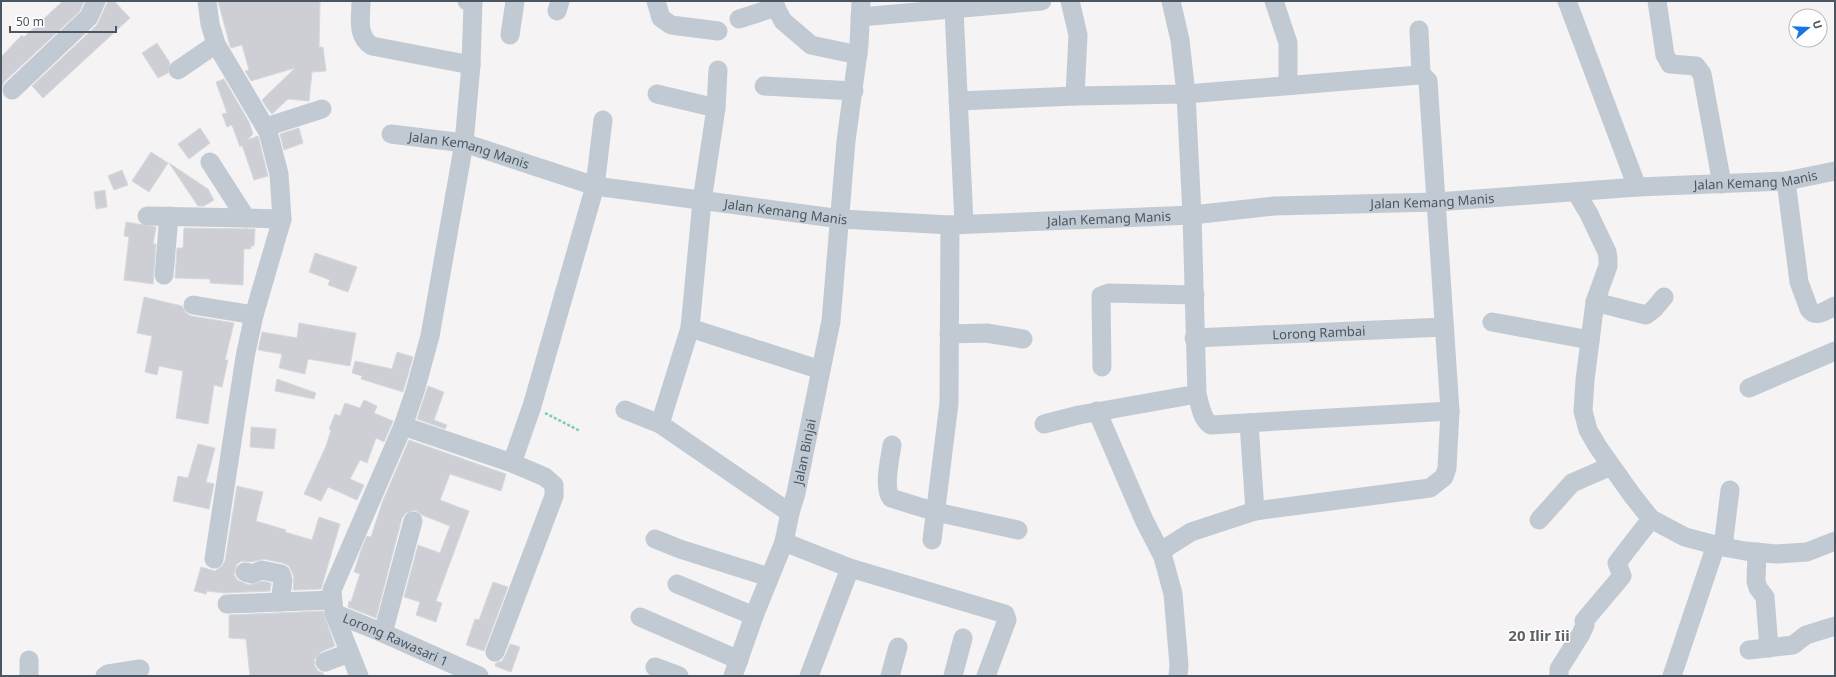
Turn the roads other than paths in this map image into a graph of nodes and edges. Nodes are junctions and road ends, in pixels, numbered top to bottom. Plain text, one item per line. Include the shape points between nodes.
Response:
1 (96, 1) edge
2 (208, 1) edge
3 (361, 1) edge
4 (471, 1) edge
5 (515, 1) edge
6 (656, 1) edge
7 (1042, 1) edge
8 (1070, 1) edge
9 (1171, 1) edge
10 (1274, 1) edge
11 (1567, 1) edge
12 (1657, 1) edge
13 (774, 4) edge
14 (927, 6) edge
15 (860, 9) edge
16 (954, 9) junction
17 (739, 19) dead end
18 (1419, 30) dead end
19 (718, 31) dead end
20 (510, 35) dead end
21 (216, 44) junction
22 (858, 55) junction
23 (470, 64) junction
24 (178, 70) dead end
25 (718, 70) dead end
26 (1421, 75) junction
27 (1288, 85) junction
28 (764, 86) dead end
29 (12, 90) dead end
30 (854, 91) junction
31 (657, 94) dead end
32 (1186, 94) junction
33 (1076, 96) junction
34 (958, 101) junction
35 (716, 108) junction
36 (322, 109) dead end
37 (603, 120) dead end
38 (266, 127) junction
39 (391, 134) dead end
40 (464, 143) junction
41 (210, 162) dead end
42 (1835, 171) edge
43 (1786, 181) junction
44 (1722, 184) junction
45 (595, 186) junction
46 (1636, 187) junction
47 (1576, 192) junction
48 (702, 201) junction
49 (1437, 202) junction
50 (1192, 215) junction
51 (148, 216) dead end
52 (169, 216) junction
53 (246, 218) junction
54 (282, 219) junction
55 (841, 219) junction
56 (957, 224) junction
57 (164, 275) dead end
58 (1195, 295) junction
59 (1664, 297) dead end
60 (1595, 302) junction
61 (193, 305) dead end
62 (1835, 306) edge
63 (254, 315) junction
64 (1492, 322) dead end
65 (1444, 327) junction
66 (690, 328) junction
67 (949, 334) junction
68 (1023, 338) dead end
69 (1194, 338) junction
70 (1590, 340) junction
71 (1835, 351) edge
72 (1102, 367) dead end
73 (821, 370) junction
74 (1749, 388) dead end
75 (1197, 394) junction
76 (625, 410) dead end
77 (1450, 411) junction
78 (1097, 412) junction
79 (1249, 423) junction
80 (660, 424) junction
81 (1044, 424) dead end
82 (403, 426) junction
83 (892, 445) dead end
84 (512, 462) junction
85 (1611, 466) junction
86 (1730, 490) dead end
87 (936, 512) junction
88 (1255, 512) junction
89 (790, 513) junction
90 (1651, 519) junction
91 (1539, 520) dead end
92 (413, 521) dead end
93 (1018, 530) dead end
94 (655, 539) dead end
95 (932, 540) dead end
96 (1835, 540) edge
97 (784, 542) junction
98 (1719, 546) junction
99 (1160, 551) junction
100 (1758, 552) junction
101 (214, 559) dead end
102 (850, 568) junction
103 (246, 572) dead end
104 (769, 577) junction
105 (677, 584) dead end
106 (280, 602) junction
107 (227, 604) dead end
108 (333, 607) junction
109 (754, 616) junction
110 (640, 617) dead end
111 (1835, 626) edge
112 (384, 633) junction
113 (963, 638) dead end
114 (898, 647) dead end
115 (1769, 648) junction
116 (1749, 650) dead end
117 (495, 652) dead end
118 (349, 653) junction
119 (325, 662) dead end
120 (655, 667) dead end
121 (736, 668) edge
122 (140, 669) dead end
123 (472, 673) edge
124 (105, 676) edge
125 (359, 676) edge
126 (678, 676) edge
127 (809, 676) edge
128 (890, 676) edge
129 (953, 676) edge
130 (986, 676) edge
131 (1178, 676) edge
132 (1558, 676) edge
133 (1672, 676) edge

1 - 29 street via 88,17
2 - 21 street via 210,24
3 - 23 street via 361,31 365,41 372,46
4 - 23 street
5 - 20 street
6 - 19 street via 660,18 671,25
7 - 16 street
8 - 33 street via 1078,35
9 - 32 street via 1180,40
10 - 27 street via 1288,43
11 - 46 street
12 - 44 street via 1668,62 1696,66 1702,74
13 - 17 street
13 - 22 street via 783,21 811,45
14 - 15 street
14 - 16 street
15 - 22 street, Jalan Binjai
16 - 34 street
18 - 26 street
21 - 24 street
21 - 38 street
22 - 30 street, Jalan Binjai
23 - 40 street
25 - 35 street
26 - 27 street
26 - 49 street via 1428,81
27 - 32 street
28 - 30 street
30 - 55 street, Jalan Binjai via 846,141
31 - 35 street
32 - 33 street
32 - 50 street
33 - 34 street
34 - 56 street
35 - 48 street
36 - 38 street
37 - 45 street
38 - 54 street via 279,174
39 - 40 street, Jalan Kemang Manis
40 - 45 street, Jalan Kemang Manis
40 - 82 street via 430,336
41 - 53 street
42 - 43 street, Jalan Kemang Manis
43 - 44 street, Jalan Kemang Manis
43 - 62 street via 1799,282 1809,309 1811,313 1817,314
44 - 46 street, Jalan Kemang Manis
45 - 48 street, Jalan Kemang Manis
45 - 84 street via 532,406
46 - 47 street, Jalan Kemang Manis
47 - 49 street, Jalan Kemang Manis
47 - 60 street via 1607,252 1608,266
48 - 55 street, Jalan Kemang Manis
48 - 66 street
49 - 50 street, Jalan Kemang Manis via 1274,206
49 - 65 street
50 - 56 street, Jalan Kemang Manis
50 - 58 street
51 - 52 street
52 - 53 street
52 - 57 street
53 - 54 street
54 - 63 street
55 - 56 street, Jalan Kemang Manis
55 - 73 street, Jalan Binjai via 831,321
56 - 67 street
58 - 69 street
58 - 72 street via 1109,293 1101,296
59 - 60 street via 1646,314
60 - 70 street
61 - 63 street
63 - 101 street via 245,357
64 - 70 street
65 - 69 street, Lorong Rambai
65 - 77 street
66 - 73 street
66 - 80 street
67 - 68 street via 986,333
67 - 87 street via 949,403
69 - 75 street
70 - 85 street via 1583,411 1588,430
71 - 74 street
73 - 89 street, Jalan Binjai
75 - 78 street
75 - 79 street via 1204,417 1211,425
76 - 80 street
77 - 79 street
77 - 88 street via 1447,468 1444,477 1430,488
78 - 81 street via 1079,414
78 - 99 street
79 - 88 street
80 - 89 street
82 - 84 street
82 - 108 street via 332,590
83 - 87 street via 887,478 888,495 895,501
84 - 117 street via 545,477 554,486 554,496
85 - 90 street
85 - 91 street via 1572,483
86 - 98 street
87 - 93 street
87 - 95 street
88 - 99 street via 1191,532
89 - 97 street, Jalan Binjai
90 - 98 street via 1685,538
90 - 132 street via 1617,563 1622,576 1584,621 1583,631
92 - 112 street
94 - 104 street
96 - 100 street via 1807,552
97 - 102 street
97 - 104 street, Jalan Binjai
98 - 100 street
98 - 133 street
99 - 131 street via 1173,594
100 - 115 street via 1756,581 1765,597
102 - 127 street
102 - 130 street via 1005,614 1007,620
103 - 106 street via 252,574 262,570 281,574 283,580
104 - 109 street, Jalan Binjai
105 - 109 street
106 - 107 street
106 - 108 street
108 - 112 street, Lorong Rawasari 1
108 - 118 street
109 - 121 street, Jalan Binjai
110 - 121 street
111 - 115 street via 1806,635 1792,645
112 - 123 street, Lorong Rawasari 1
113 - 129 street
114 - 128 street
115 - 116 street
118 - 119 street
118 - 125 street
120 - 126 street
122 - 124 street

